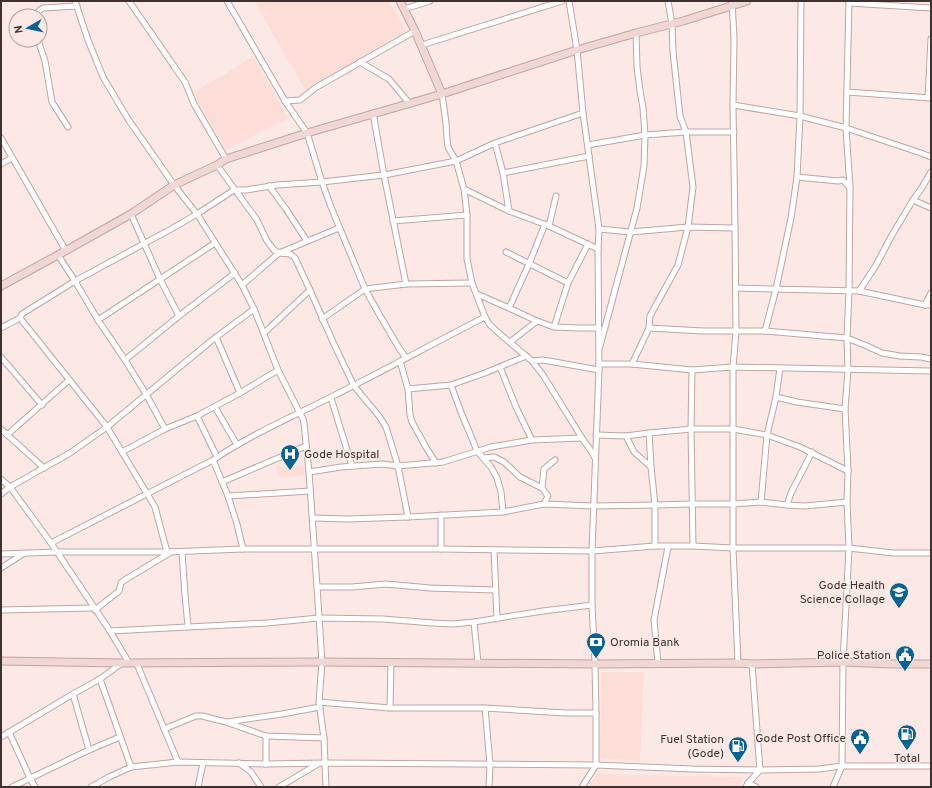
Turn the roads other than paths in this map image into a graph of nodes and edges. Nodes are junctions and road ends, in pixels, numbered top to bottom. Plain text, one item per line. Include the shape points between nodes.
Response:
1 (129, 1) edge
2 (227, 1) edge
3 (400, 1) edge
4 (430, 1) edge
5 (562, 1) edge
6 (569, 1) edge
7 (668, 1) edge
8 (747, 1) edge
9 (801, 1) edge
10 (849, 2) edge
11 (76, 3) edge
12 (732, 3) edge
13 (43, 8) edge
14 (404, 8) junction
15 (931, 8) edge
16 (672, 24) junction
17 (416, 31) junction
18 (636, 33) junction
19 (931, 39) edge
20 (422, 45) junction
21 (41, 48) edge
22 (577, 50) junction
23 (360, 62) junction
24 (847, 92) junction
25 (442, 94) junction
26 (930, 98) edge
27 (285, 101) junction
28 (410, 104) junction
29 (733, 104) junction
30 (373, 113) junction
31 (583, 113) junction
32 (800, 116) junction
33 (68, 127) dead end
34 (846, 128) junction
35 (686, 132) junction
36 (734, 132) junction
37 (308, 133) junction
38 (645, 135) junction
39 (1, 138) edge
40 (495, 143) junction
41 (588, 145) junction
42 (589, 156) junction
43 (12, 158) junction
44 (226, 158) junction
45 (931, 158) edge
46 (456, 161) junction
47 (1, 164) edge
48 (217, 165) junction
49 (931, 172) edge
50 (503, 173) junction
51 (384, 175) junction
52 (797, 177) junction
53 (322, 182) junction
54 (174, 185) junction
55 (270, 186) junction
56 (850, 188) junction
57 (464, 189) junction
58 (234, 190) junction
59 (556, 196) dead end
60 (913, 200) junction
61 (931, 208) edge
62 (509, 211) junction
63 (132, 214) junction
64 (197, 214) junction
65 (467, 215) junction
66 (393, 221) junction
67 (547, 225) junction
68 (688, 227) junction
69 (340, 228) junction
70 (736, 228) junction
71 (599, 229) junction
72 (631, 232) junction
73 (307, 241) junction
74 (145, 243) junction
75 (215, 243) junction
76 (588, 244) junction
77 (598, 249) junction
78 (66, 251) junction
79 (506, 252) dead end
80 (279, 253) junction
81 (58, 256) junction
82 (529, 264) junction
83 (235, 273) junction
84 (160, 279) junction
85 (75, 282) junction
86 (472, 283) junction
87 (568, 283) junction
88 (406, 284) junction
89 (242, 285) junction
90 (1, 286) edge
91 (736, 288) junction
92 (365, 289) junction
93 (776, 289) junction
94 (310, 290) junction
95 (849, 290) junction
96 (859, 291) junction
97 (931, 293) edge
98 (477, 294) junction
99 (925, 305) junction
100 (931, 305) edge
101 (509, 308) junction
102 (254, 309) junction
103 (179, 316) junction
104 (485, 317) junction
105 (20, 318) junction
106 (98, 320) junction
107 (322, 320) junction
108 (537, 321) junction
109 (554, 327) junction
110 (1, 328) edge
111 (598, 328) junction
112 (649, 328) junction
113 (765, 331) junction
114 (736, 332) junction
115 (264, 333) junction
116 (216, 337) junction
117 (847, 338) junction
118 (510, 342) junction
119 (598, 353) junction
120 (526, 356) junction
121 (1, 357) edge
122 (406, 358) junction
123 (931, 359) edge
124 (125, 360) junction
125 (532, 361) junction
126 (400, 362) junction
127 (599, 364) junction
128 (632, 364) junction
129 (500, 367) junction
130 (733, 367) junction
131 (780, 368) junction
132 (278, 370) junction
133 (599, 370) junction
134 (692, 370) junction
135 (848, 370) junction
136 (931, 371) edge
137 (70, 380) junction
138 (451, 385) junction
139 (354, 386) junction
140 (408, 389) junction
141 (240, 393) junction
142 (146, 394) junction
143 (776, 397) junction
144 (331, 398) junction
145 (42, 405) junction
146 (215, 406) junction
147 (845, 408) junction
148 (300, 412) junction
149 (198, 416) junction
150 (107, 427) junction
151 (1, 429) edge
152 (165, 429) junction
153 (691, 429) junction
154 (733, 429) junction
155 (649, 433) junction
156 (7, 435) junction
157 (596, 435) junction
158 (767, 435) junction
159 (626, 436) junction
160 (582, 438) junction
161 (532, 440) junction
162 (237, 445) junction
163 (306, 446) junction
164 (477, 451) junction
165 (122, 452) junction
166 (812, 452) junction
167 (215, 458) junction
168 (484, 458) junction
169 (555, 460) dead end
170 (596, 461) junction
171 (436, 463) junction
172 (352, 466) junction
173 (398, 466) junction
174 (651, 467) junction
175 (44, 468) junction
176 (848, 471) junction
177 (309, 472) junction
178 (1, 479) edge
179 (222, 482) junction
180 (10, 487) junction
181 (542, 488) junction
182 (310, 491) junction
183 (1, 494) edge
184 (147, 494) junction
185 (228, 496) junction
186 (761, 502) junction
187 (847, 502) junction
188 (544, 504) junction
189 (692, 504) junction
190 (734, 504) junction
191 (655, 505) junction
192 (787, 505) junction
193 (594, 506) junction
194 (503, 512) junction
195 (441, 515) junction
196 (408, 517) junction
197 (312, 518) junction
198 (51, 543) junction
199 (655, 546) junction
200 (668, 546) junction
201 (693, 546) junction
202 (734, 548) junction
203 (849, 548) junction
204 (243, 549) junction
205 (315, 549) junction
206 (441, 549) junction
207 (494, 550) junction
208 (592, 551) junction
209 (57, 552) junction
210 (169, 552) junction
211 (182, 552) junction
212 (931, 553) edge
213 (1, 554) edge
214 (23, 554) junction
215 (1, 568) edge
216 (318, 587) junction
217 (495, 590) junction
218 (592, 605) junction
219 (94, 609) junction
220 (1, 610) edge
221 (319, 618) junction
222 (497, 619) junction
223 (474, 622) junction
224 (188, 626) junction
225 (110, 631) junction
226 (1, 661) edge
227 (322, 662) junction
228 (843, 662) junction
229 (125, 663) junction
230 (391, 663) junction
231 (478, 663) junction
232 (738, 663) junction
233 (137, 664) junction
234 (596, 664) junction
235 (658, 664) junction
236 (752, 664) junction
237 (931, 664) edge
238 (100, 679) junction
239 (73, 694) junction
240 (320, 704) junction
241 (390, 708) junction
242 (485, 708) junction
243 (596, 713) junction
244 (226, 722) junction
245 (164, 730) junction
246 (9, 732) junction
247 (1, 736) edge
248 (266, 736) junction
249 (120, 737) junction
250 (324, 738) junction
251 (89, 750) junction
252 (178, 762) junction
253 (203, 763) junction
254 (239, 763) junction
255 (319, 763) junction
256 (325, 763) junction
257 (266, 764) junction
258 (490, 764) junction
259 (596, 765) junction
260 (842, 766) junction
261 (931, 766) edge
262 (131, 767) junction
263 (760, 770) junction
264 (30, 778) junction
265 (747, 785) edge
266 (12, 787) edge
267 (35, 787) edge
268 (91, 787) edge
269 (198, 787) edge
270 (262, 787) edge
271 (279, 787) edge
272 (326, 787) edge
273 (489, 787) edge
274 (582, 787) edge
275 (756, 787) edge
276 (833, 787) edge

1 - 44 street via 185,82 194,104
2 - 27 street
3 - 14 street
4 - 14 street
5 - 20 street
6 - 22 street
7 - 16 street
8 - 12 street
9 - 32 street
10 - 15 street
10 - 24 street
11 - 13 street
11 - 54 street via 103,76 128,119
12 - 16 street
12 - 29 street
14 - 17 street
16 - 18 street
16 - 35 street via 680,116
17 - 20 street
17 - 23 street
18 - 22 street
18 - 38 street
19 - 26 street
20 - 25 street
21 - 33 street via 52,102
22 - 25 street
22 - 31 street
23 - 27 street via 315,88 300,100
23 - 28 street via 389,79
24 - 26 street
24 - 34 street
25 - 28 street
25 - 46 street via 447,144
27 - 37 street
28 - 30 street
29 - 32 street
29 - 36 street
30 - 37 street
30 - 51 street
31 - 40 street
31 - 41 street
32 - 34 street
32 - 52 street
34 - 45 street
34 - 56 street
35 - 36 street
35 - 38 street
35 - 68 street via 693,187
36 - 70 street
37 - 44 street
37 - 53 street
38 - 41 street
38 - 72 street via 644,166
39 - 43 street
40 - 46 street
40 - 50 street
41 - 42 street
42 - 50 street
42 - 71 street
43 - 47 street
43 - 78 street
44 - 48 street
46 - 51 street
46 - 57 street
48 - 54 street
48 - 58 street
49 - 60 street
50 - 62 street
51 - 53 street
51 - 66 street
52 - 56 street via 843,180
52 - 93 street via 792,218
53 - 55 street
53 - 69 street
54 - 63 street
54 - 64 street
55 - 58 street
55 - 73 street
56 - 95 street
57 - 62 street
57 - 65 street
58 - 64 street
58 - 80 street via 257,220 271,246
59 - 67 street
60 - 61 street
60 - 96 street
62 - 67 street
63 - 74 street
63 - 78 street
64 - 74 street
64 - 75 street
65 - 66 street
65 - 86 street via 468,259
66 - 88 street
67 - 76 street
67 - 82 street
68 - 70 street
68 - 72 street
68 - 112 street via 678,265 650,316
69 - 73 street
69 - 92 street
70 - 91 street
71 - 72 street
71 - 77 street
72 - 119 street
73 - 80 street
74 - 84 street
74 - 85 street
75 - 83 street
75 - 84 street
76 - 77 street
76 - 87 street
77 - 111 street
78 - 81 street
79 - 82 street
80 - 89 street
80 - 94 street via 292,255
81 - 85 street
81 - 90 street
82 - 87 street
82 - 101 street
83 - 89 street
83 - 103 street
84 - 103 street
84 - 106 street
85 - 105 street via 22,314
85 - 106 street
86 - 88 street
86 - 98 street
87 - 109 street
88 - 92 street
89 - 102 street
91 - 93 street
91 - 114 street
92 - 107 street
92 - 122 street
93 - 95 street
93 - 113 street
94 - 107 street
94 - 115 street
95 - 96 street
95 - 117 street
96 - 99 street
97 - 99 street
98 - 101 street
98 - 104 street
99 - 100 street
101 - 108 street
102 - 115 street
102 - 116 street
103 - 124 street
104 - 118 street via 490,325
104 - 122 street
105 - 110 street
105 - 137 street
106 - 124 street
107 - 139 street
108 - 109 street
108 - 118 street
109 - 111 street
111 - 119 street
112 - 114 street
112 - 128 street
113 - 114 street
113 - 117 street
114 - 130 street
115 - 132 street
116 - 141 street
116 - 142 street
117 - 123 street via 882,353
117 - 135 street
118 - 120 street
119 - 127 street
120 - 125 street
120 - 129 street
121 - 145 street
122 - 126 street
124 - 142 street
125 - 133 street via 542,360
125 - 160 street
126 - 139 street
126 - 140 street
127 - 128 street
127 - 133 street
128 - 134 street
129 - 138 street
129 - 161 street
130 - 131 street
130 - 134 street
130 - 154 street
131 - 135 street
131 - 143 street
132 - 141 street
132 - 148 street
133 - 157 street
134 - 153 street
135 - 136 street
135 - 147 street
137 - 145 street
137 - 150 street
138 - 140 street
138 - 164 street
139 - 144 street
139 - 173 street via 386,428
140 - 171 street via 412,422
141 - 146 street
142 - 150 street
142 - 152 street
143 - 147 street
143 - 158 street
144 - 148 street
144 - 172 street
145 - 156 street
146 - 149 street
146 - 162 street
147 - 176 street
148 - 162 street
148 - 163 street via 304,423
149 - 152 street
149 - 167 street
150 - 165 street
150 - 175 street
151 - 156 street
152 - 165 street
153 - 154 street
153 - 155 street
153 - 189 street
154 - 158 street
154 - 190 street
155 - 159 street
155 - 174 street
156 - 175 street
157 - 159 street
157 - 170 street
158 - 166 street
158 - 186 street
159 - 174 street via 634,452
160 - 161 street
160 - 170 street
161 - 164 street
162 - 167 street
163 - 177 street
163 - 179 street
164 - 168 street
164 - 171 street
165 - 184 street
166 - 176 street
166 - 192 street
167 - 179 street
167 - 184 street
168 - 181 street via 494,457 504,462 520,477
168 - 194 street via 497,478
169 - 181 street via 544,469
170 - 193 street
171 - 173 street
172 - 173 street
172 - 177 street
173 - 196 street
174 - 191 street
175 - 180 street
176 - 187 street
177 - 182 street
178 - 180 street
179 - 185 street
180 - 183 street
180 - 198 street
181 - 188 street via 548,496
182 - 185 street
182 - 197 street
184 - 198 street
184 - 210 street via 155,506
185 - 204 street
186 - 190 street
186 - 192 street
187 - 192 street
187 - 203 street
188 - 193 street
188 - 194 street
189 - 190 street
189 - 191 street
189 - 201 street
190 - 202 street
191 - 193 street
191 - 199 street
193 - 208 street
194 - 195 street
195 - 196 street
195 - 206 street
196 - 197 street
197 - 205 street
198 - 209 street
199 - 200 street
199 - 208 street
200 - 201 street
200 - 235 street via 654,620
201 - 202 street
202 - 203 street
202 - 232 street
203 - 212 street via 893,553
203 - 228 street
204 - 205 street
204 - 211 street
205 - 206 street
205 - 216 street
206 - 207 street
207 - 208 street
207 - 217 street
208 - 218 street
209 - 210 street
209 - 214 street
209 - 219 street
210 - 211 street
210 - 219 street via 123,581 119,591
211 - 224 street
213 - 214 street
214 - 215 street
216 - 217 street via 386,584
216 - 221 street
217 - 222 street
218 - 222 street
218 - 234 street
219 - 220 street
219 - 225 street
221 - 223 street
221 - 224 street
221 - 227 street
222 - 223 street
223 - 231 street
224 - 225 street
225 - 229 street
226 - 229 street
227 - 230 street
227 - 233 street
227 - 240 street
228 - 236 street
228 - 237 street
228 - 260 street
229 - 233 street
229 - 238 street
230 - 231 street
230 - 241 street
231 - 234 street
232 - 235 street
232 - 236 street
233 - 245 street
234 - 235 street
234 - 243 street
236 - 263 street
238 - 239 street
238 - 249 street
239 - 246 street
239 - 251 street
240 - 241 street
240 - 244 street via 282,714
240 - 250 street
241 - 242 street
242 - 243 street
242 - 258 street
243 - 259 street
244 - 245 street via 196,716
244 - 248 street
245 - 252 street
246 - 247 street
246 - 264 street
248 - 250 street
248 - 257 street
249 - 251 street
249 - 262 street
250 - 256 street
251 - 264 street
252 - 253 street
252 - 262 street
253 - 254 street
253 - 269 street
254 - 257 street
254 - 270 street via 251,772
255 - 256 street
255 - 257 street
255 - 271 street
256 - 258 street
256 - 272 street
258 - 259 street
258 - 273 street
259 - 263 street
259 - 274 street
260 - 261 street
260 - 263 street
260 - 276 street
262 - 268 street
263 - 265 street
264 - 266 street
264 - 267 street
265 - 275 street

